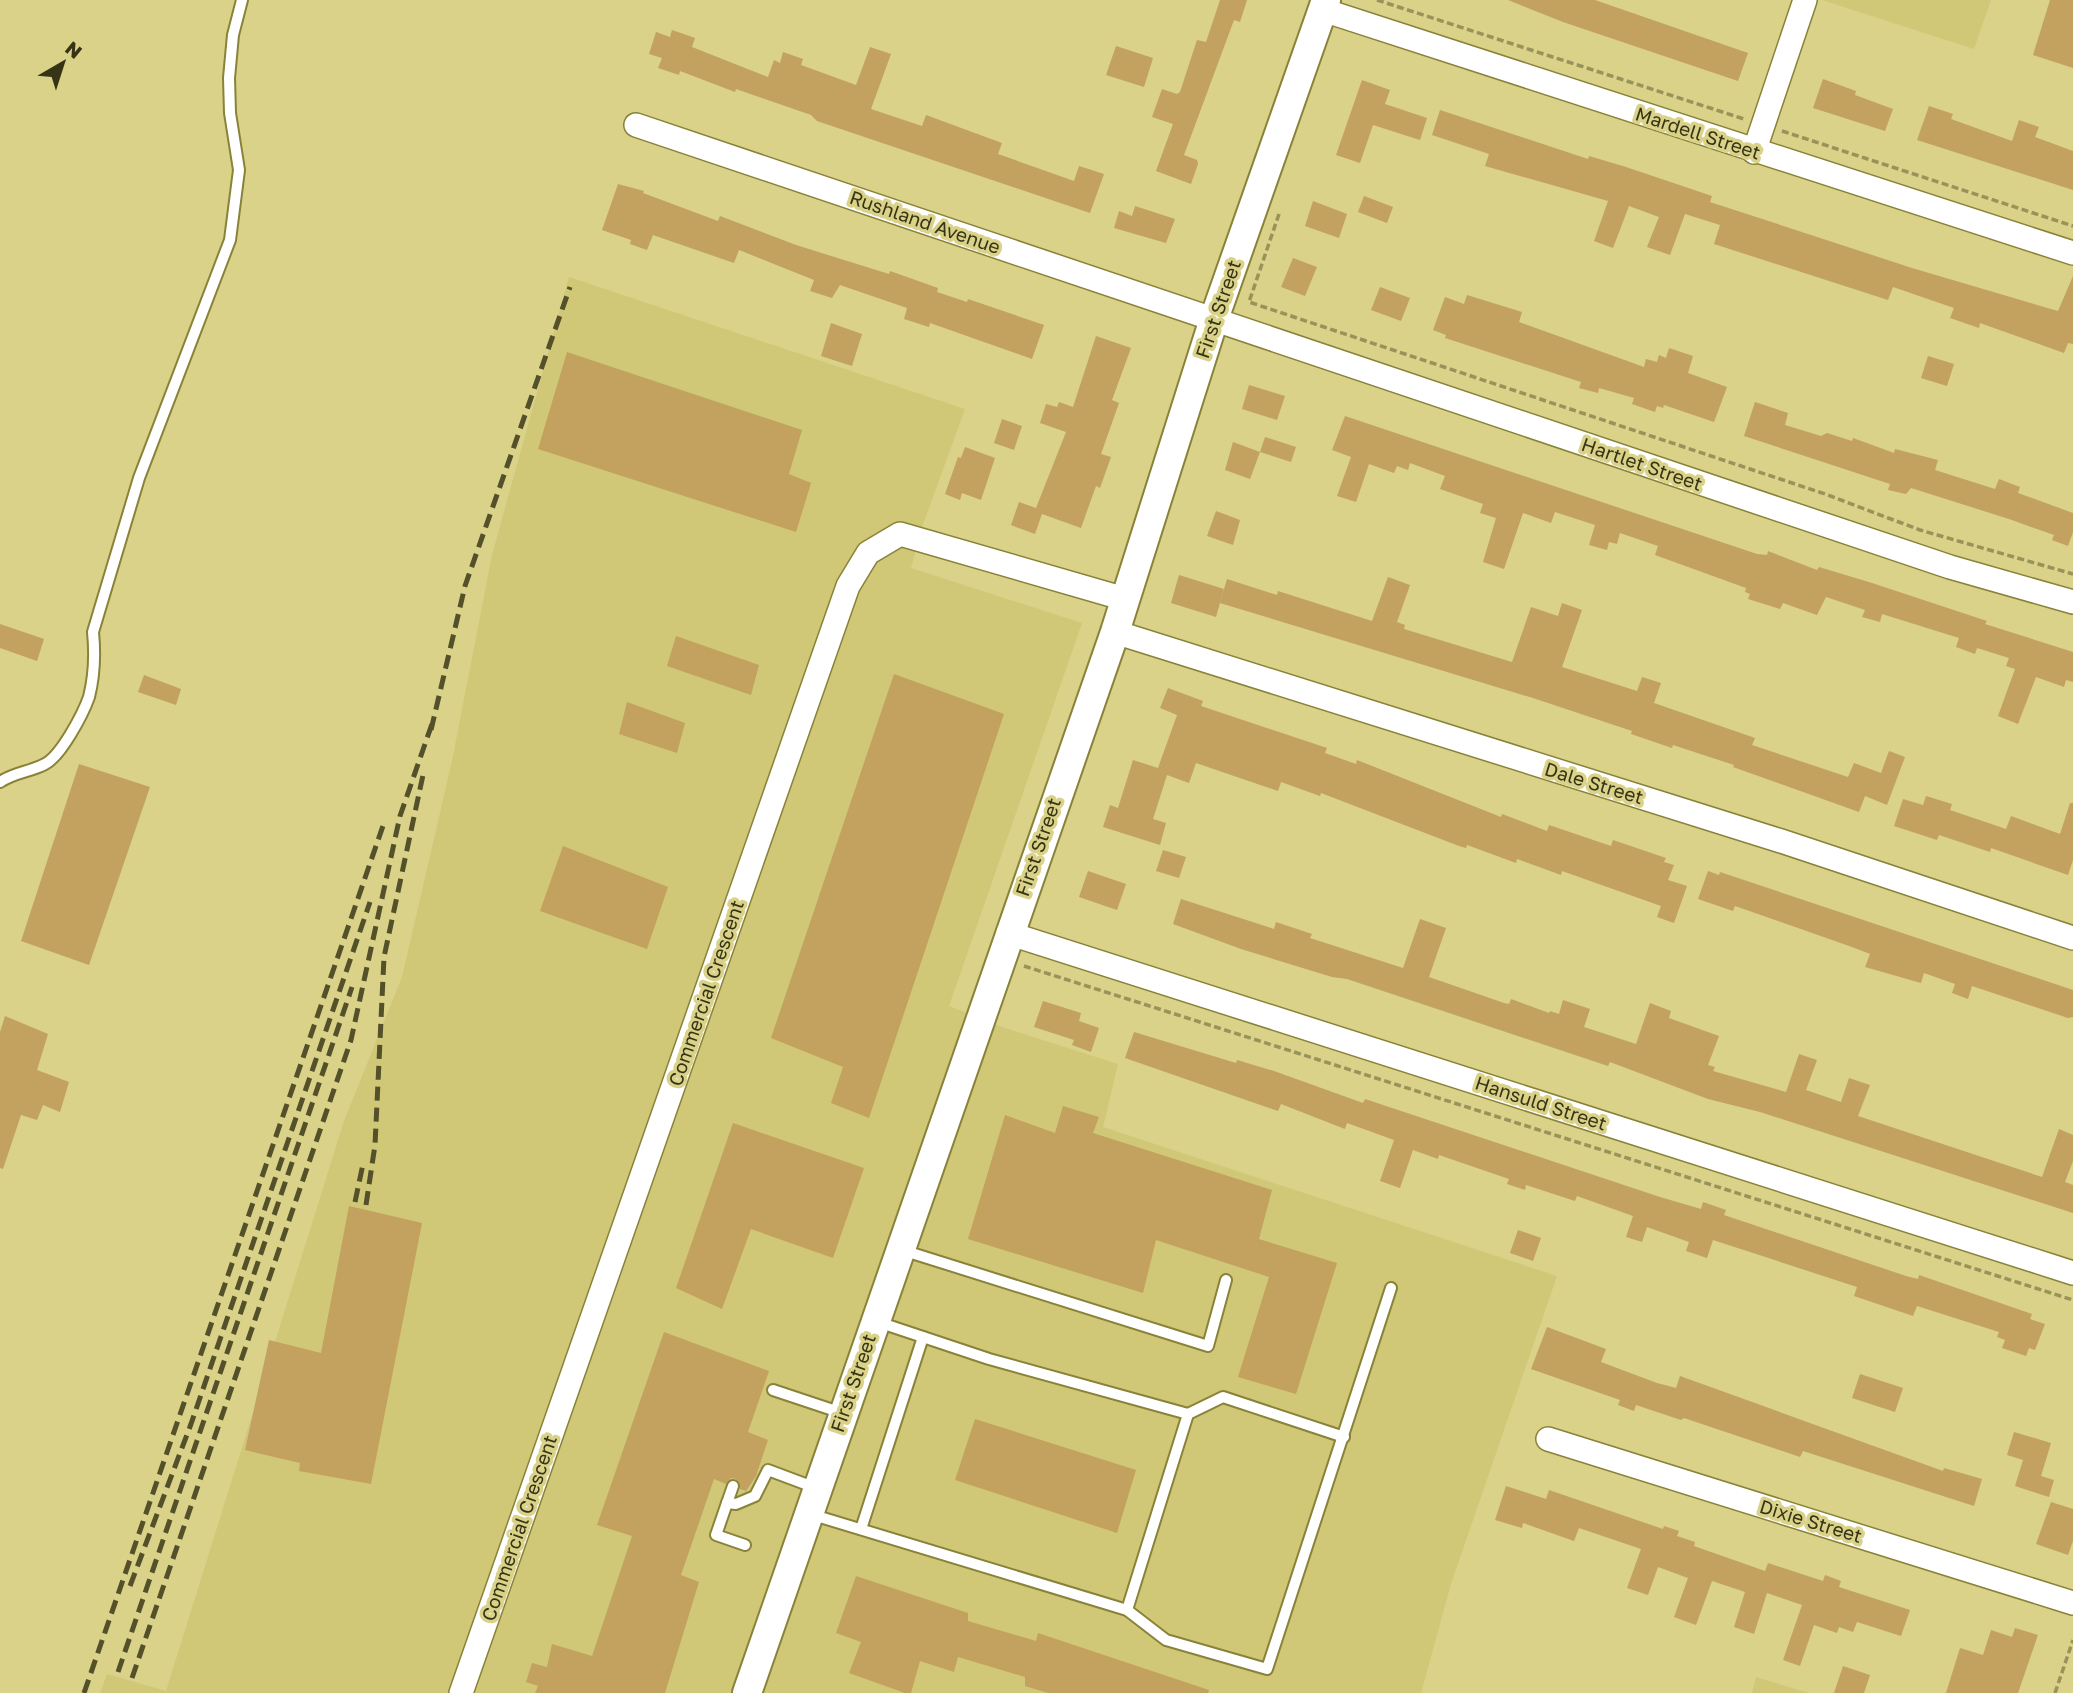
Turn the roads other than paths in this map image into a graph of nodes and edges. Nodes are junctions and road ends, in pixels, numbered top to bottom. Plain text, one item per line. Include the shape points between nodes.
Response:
1 (242, 0) edge
2 (1805, 0) edge
3 (1325, 5) edge
4 (636, 125) dead end
5 (1754, 152) junction
6 (2073, 253) edge
7 (1214, 320) junction
8 (1125, 599) junction
9 (2073, 602) edge
10 (1115, 632) junction
11 (0, 782) edge
12 (1008, 933) junction
13 (2073, 938) edge
14 (899, 1249) junction
15 (2073, 1273) edge
16 (1227, 1280) dead end
17 (1391, 1288) dead end
18 (874, 1321) junction
19 (923, 1338) junction
20 (773, 1390) dead end
21 (842, 1413) junction
22 (1188, 1414) junction
23 (1344, 1437) junction
24 (1548, 1439) dead end
25 (733, 1486) dead end
26 (812, 1500) junction
27 (727, 1503) junction
28 (861, 1529) junction
29 (745, 1545) dead end
30 (2073, 1603) edge
31 (1127, 1611) junction
32 (461, 1693) edge
33 (747, 1693) edge

1 - 11 lane via 229,78 239,170 230,240 139,478 93,632 89,696 66,742 46,764 13,773
2 - 5 street
3 - 5 street, Mardell Street
3 - 7 street, First Street
4 - 7 street, Rushland Avenue
5 - 6 street, Mardell Street
7 - 8 street, First Street
7 - 9 street, Hartlet Street via 1950,568
8 - 10 street, First Street
8 - 32 street, Commercial Crescent via 900,534 868,552 848,586
10 - 12 street, First Street
10 - 13 street, Dale Street
12 - 14 street, First Street
12 - 15 street, Hansuld Street
14 - 16 lane via 1208,1346
14 - 18 street, First Street
17 - 23 lane
18 - 19 lane
18 - 21 street, First Street
19 - 22 lane
19 - 28 lane
20 - 21 lane
21 - 26 street, First Street
22 - 23 lane via 1223,1397
22 - 31 lane
23 - 31 lane via 1267,1669 1166,1640
24 - 30 street, Dixie Street
25 - 27 lane
26 - 27 lane via 763,1469 755,1496
26 - 28 lane
26 - 33 street, First Street
27 - 29 lane via 716,1535
28 - 31 lane

